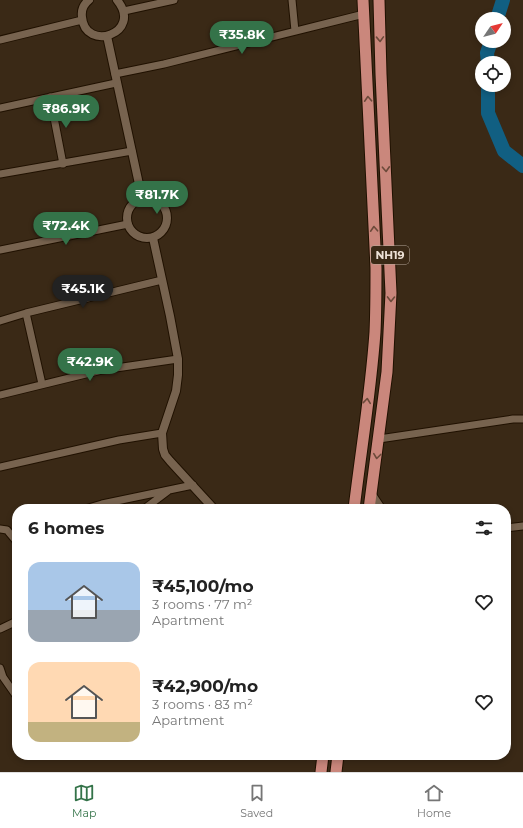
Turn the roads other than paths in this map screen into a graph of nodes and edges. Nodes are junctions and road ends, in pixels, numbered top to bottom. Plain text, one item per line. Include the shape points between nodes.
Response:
1 (89, 0) edge
2 (117, 0) edge
3 (172, 0) edge
4 (292, 0) edge
5 (363, 0) edge
6 (379, 0) edge
7 (124, 11) junction
8 (364, 14) junction
9 (82, 20) junction
10 (295, 31) junction
11 (107, 36) junction
12 (0, 40) edge
13 (114, 74) junction
14 (116, 83) junction
15 (50, 97) junction
16 (0, 108) edge
17 (132, 151) junction
18 (63, 164) junction
19 (0, 174) edge
20 (142, 198) junction
21 (128, 224) junction
22 (153, 238) junction
23 (0, 250) edge
24 (162, 280) junction
25 (26, 313) junction
26 (0, 321) edge
27 (178, 359) junction
28 (42, 384) junction
29 (0, 395) edge
30 (522, 416) edge
31 (162, 433) junction
32 (378, 439) junction
33 (0, 467) edge
34 (193, 485) junction
35 (170, 490) junction
36 (372, 494) junction
37 (107, 504) edge
38 (151, 504) edge
39 (208, 504) edge
40 (355, 504) edge
41 (370, 504) edge
42 (379, 504) edge
43 (523, 526) edge
44 (511, 527) edge
45 (0, 529) edge
46 (12, 531) edge
47 (12, 623) edge
48 (0, 629) edge
49 (0, 668) edge
50 (12, 690) edge
51 (322, 760) edge
52 (337, 760) edge
53 (321, 772) edge
54 (336, 772) edge

1 - 9 street via 83,7
2 - 7 street
3 - 7 street
4 - 10 street
5 - 8 highway, NH19
6 -> 32 highway, NH19 via 391,293 387,372
7 - 11 street via 122,24 113,34
8 - 10 street
40 -> 8 highway, NH19 via 375,333 376,268
9 - 11 street via 89,32 101,37
9 - 12 street
10 - 13 street
11 - 13 street
13 - 14 street
14 - 15 street
14 - 17 street
15 - 16 street
15 - 18 street
17 - 18 street
17 - 20 street
18 - 19 street
20 - 21 street via 128,210
20 - 22 street via 158,200 163,204 168,216 165,229
21 - 22 street via 136,235
21 - 23 street
22 - 24 street
24 - 25 street
24 - 27 street
25 - 26 street
25 - 28 street
27 - 28 street via 102,370
27 - 31 street via 176,391
28 - 29 street
30 - 32 street
31 - 33 street
31 - 34 street via 165,455
32 -> 36 highway, NH19
34 - 35 street
34 - 39 street
35 - 37 street
35 - 38 street
36 - 41 highway, NH19
36 - 42 street
43 - 44 street
45 - 46 street
47 - 48 street
49 - 50 street
51 - 53 highway
52 - 54 highway

